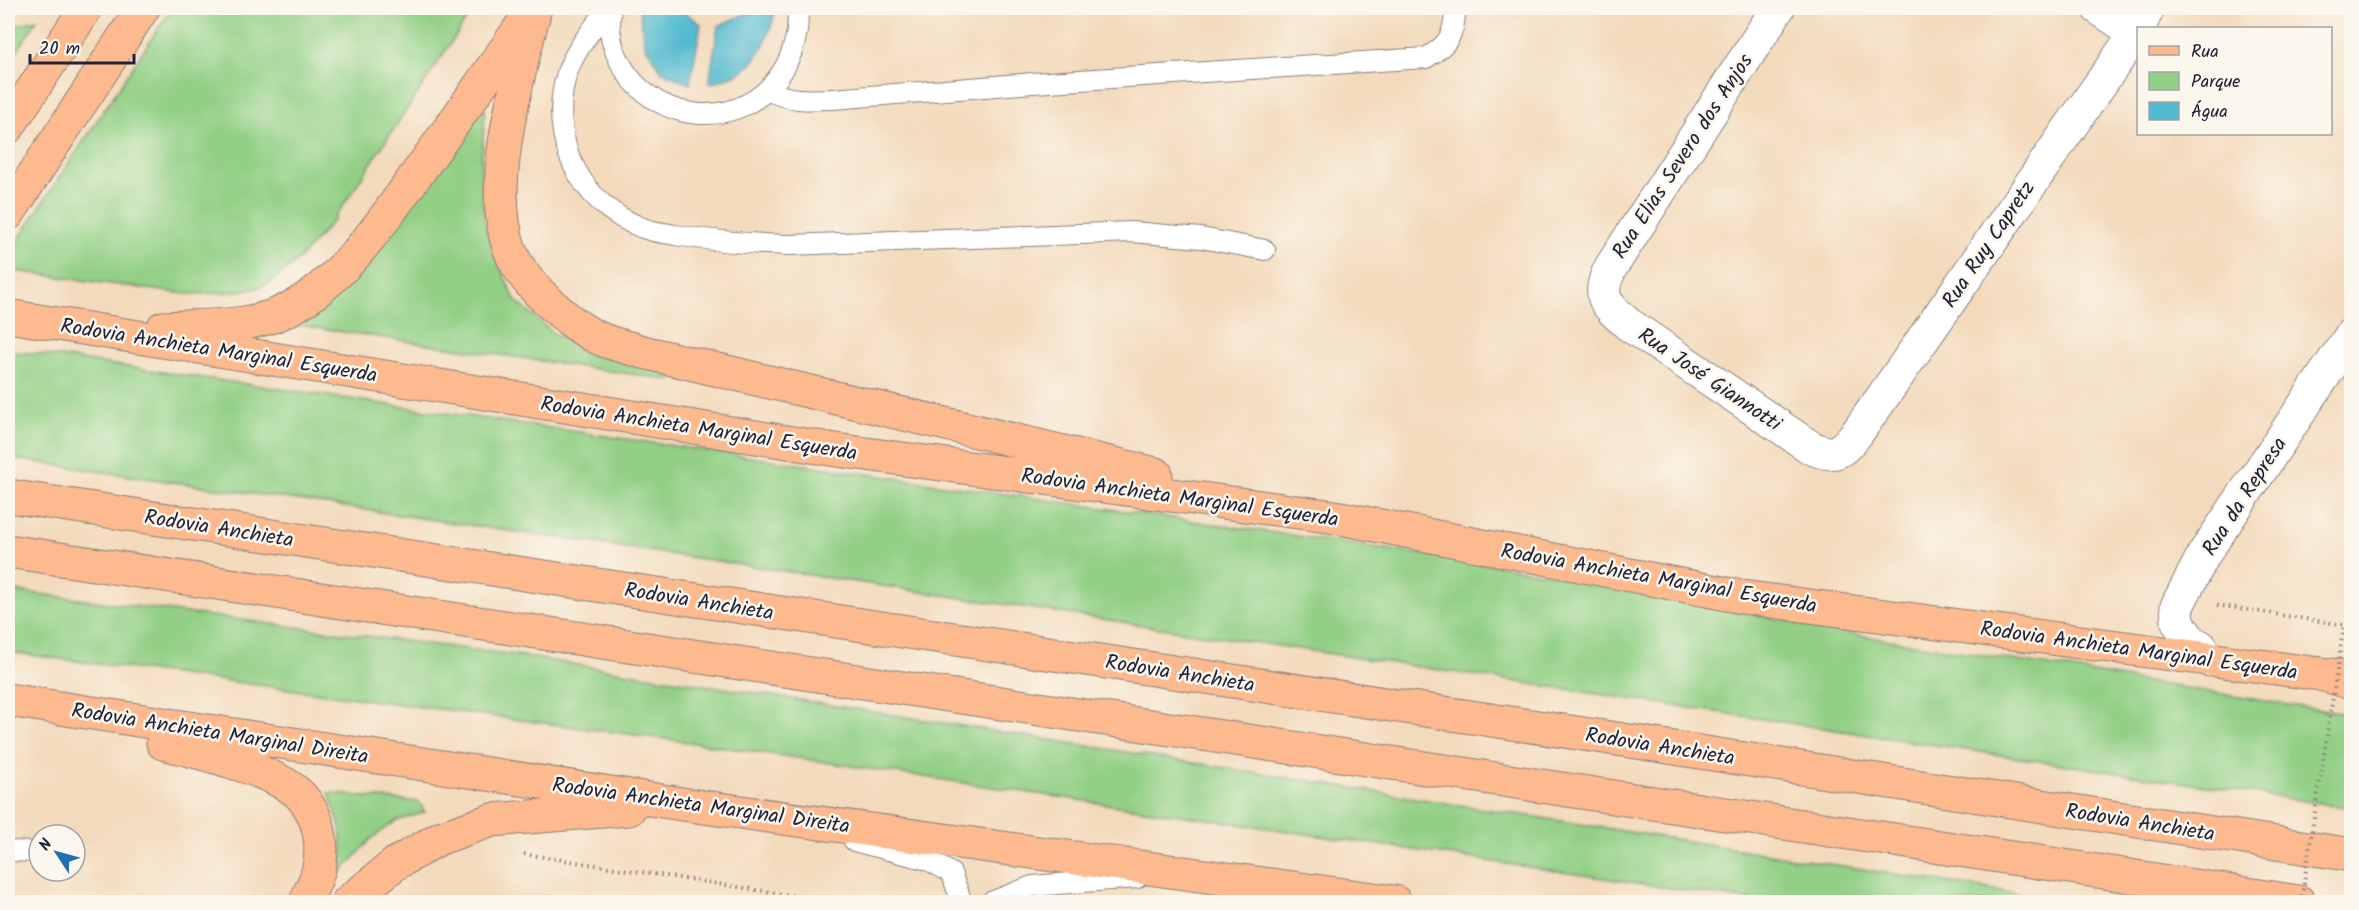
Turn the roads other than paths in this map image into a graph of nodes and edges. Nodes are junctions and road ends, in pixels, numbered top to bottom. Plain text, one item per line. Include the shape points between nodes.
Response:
1 (86, 8) edge
2 (143, 8) edge
3 (535, 8) edge
4 (610, 8) edge
5 (797, 8) edge
6 (1456, 8) edge
7 (1778, 8) edge
8 (2098, 8) edge
9 (2142, 20) edge
10 (2137, 27) edge
11 (767, 90) junction
12 (8, 127) edge
13 (8, 214) edge
14 (1265, 250) dead end
15 (1611, 308) joint
16 (8, 316) edge
17 (104, 332) junction
18 (2352, 334) edge
19 (1810, 447) joint
20 (8, 496) edge
21 (1335, 517) junction
22 (8, 551) edge
23 (2208, 660) junction
24 (2320, 674) junction
25 (2352, 677) edge
26 (2352, 683) edge
27 (8, 702) edge
28 (682, 804) junction
29 (765, 815) junction
30 (8, 851) edge
31 (27, 852) edge
32 (2352, 855) edge
33 (1191, 874) junction
34 (306, 903) edge
35 (348, 903) edge
36 (962, 903) edge
37 (990, 903) edge
38 (1395, 903) edge
39 (2300, 903) edge

1 - 12 main road
2 - 13 main road
3 - 17 main road via 386,216 334,276 310,295 289,310 250,322
3 - 21 main road via 504,159 505,231 515,260 538,293 582,329 643,352
4 - 11 lane via 613,47 622,66 650,98 668,108 710,114 740,106
4 - 14 lane via 586,37 567,72 561,118 568,153 581,182 609,211 644,229 740,243 789,245 1132,232 1201,238
5 - 11 lane via 797,35 791,55
6 - 11 lane via 1453,34 1440,50 1426,58 1033,82 833,99 802,100
7 - 15 street, Rua Elias Severo dos Anjos via 1611,267 1603,283 1604,297
8 - 9 street
10 - 19 street, Rua Ruy Capretz via 1857,433 1833,454
15 - 19 street, Rua José Giannotti via 1628,324
16 - 17 main road, Rodovia Anchieta Marginal Esquerda
17 - 21 main road, Rodovia Anchieta Marginal Esquerda via 836,450
18 - 23 street, Rua da Represa via 2204,554 2177,606 2178,622
20 - 32 main road, Rodovia Anchieta via 1630,741
21 - 23 main road, Rodovia Anchieta Marginal Esquerda via 1742,597
22 - 39 main road
23 - 24 main road, Rodovia Anchieta Marginal Esquerda
24 - 25 main road, Rodovia Anchieta Marginal Esquerda
24 - 26 main road
27 - 28 main road, Rodovia Anchieta Marginal Direita
27 - 34 main road via 219,757 276,779 299,794 316,817 321,838 319,868
28 - 29 main road, Rodovia Anchieta Marginal Direita
28 - 35 main road via 492,820 440,838 395,864
29 - 33 main road, Rodovia Anchieta Marginal Direita
29 - 36 lane via 928,860 951,873
30 - 31 lane
33 - 37 lane via 1032,886
33 - 38 main road, Rodovia Anchieta Marginal Direita

